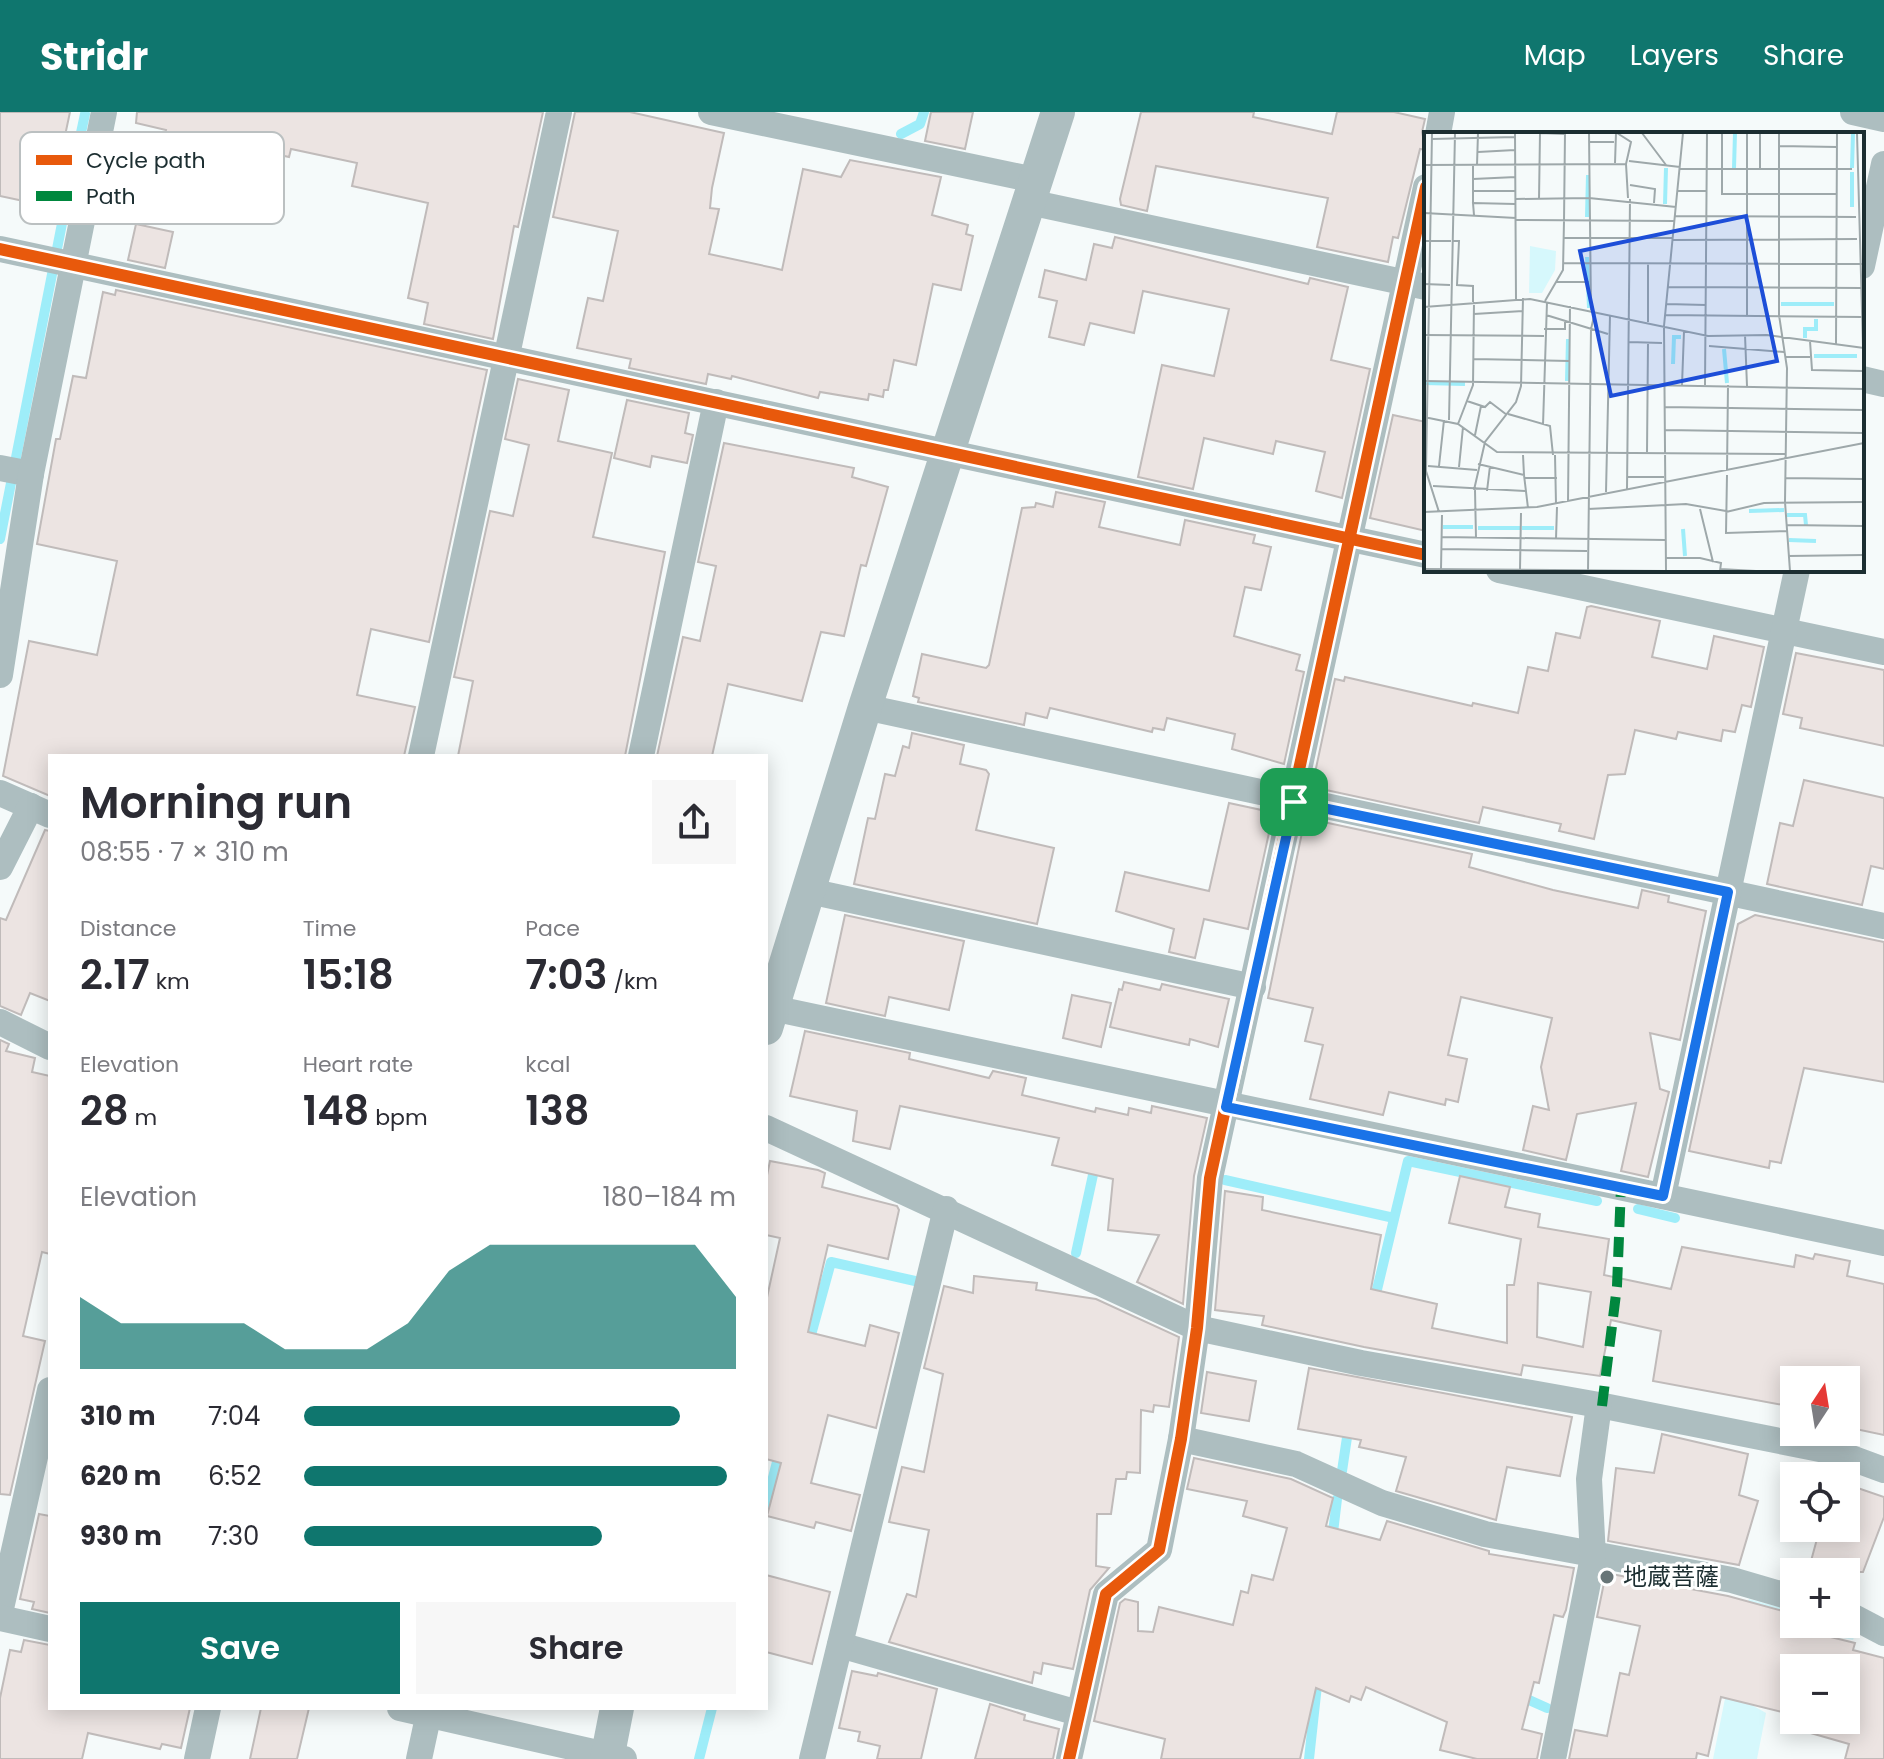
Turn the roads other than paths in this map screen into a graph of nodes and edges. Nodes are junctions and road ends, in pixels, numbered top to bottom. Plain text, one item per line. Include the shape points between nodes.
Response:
1 (104, 112) edge
2 (559, 112) edge
3 (711, 112) edge
4 (1058, 112) edge
5 (1442, 112) edge
6 (1853, 112) edge
7 (1884, 119) edge
8 (98, 132) edge
9 (1438, 132) edge
10 (1884, 164) edge
11 (1032, 191) junction
12 (1424, 207) edge
13 (69, 224) edge
14 (0, 249) edge
15 (1864, 257) edge
16 (58, 261) junction
17 (1416, 285) edge
18 (504, 355) junction
19 (1864, 379) edge
20 (1884, 384) edge
21 (716, 402) junction
22 (948, 453) junction
23 (14, 471) edge
24 (1351, 539) junction
25 (1424, 555) edge
26 (1508, 572) edge
27 (1797, 572) edge
28 (1784, 630) junction
29 (1884, 652) edge
30 (0, 675) edge
31 (865, 707) junction
32 (421, 754) edge
33 (641, 754) edge
34 (0, 793) edge
35 (1294, 802) junction
36 (40, 811) edge
37 (0, 867) edge
38 (809, 891) junction
39 (1728, 892) junction
40 (1884, 926) edge
41 (1253, 987) junction
42 (769, 1018) edge
43 (0, 1022) edge
44 (48, 1046) edge
45 (1226, 1107) junction
46 (768, 1129) edge
47 (1663, 1196) junction
48 (946, 1209) junction
49 (1884, 1243) edge
50 (1197, 1328) junction
51 (48, 1399) edge
52 (1599, 1405) junction
53 (1181, 1439) junction
54 (1884, 1470) edge
55 (1593, 1557) junction
56 (1780, 1594) edge
57 (0, 1615) edge
58 (1860, 1620) edge
59 (48, 1628) edge
60 (1884, 1633) edge
61 (840, 1645) junction
62 (208, 1710) edge
63 (617, 1710) edge
64 (429, 1711) edge
65 (1078, 1713) junction
66 (613, 1758) edge
67 (197, 1759) edge
68 (419, 1759) edge
69 (812, 1759) edge
70 (1069, 1759) edge
71 (1553, 1759) edge

1 - 8 street
2 - 18 street
3 - 11 street
4 - 11 street
5 - 9 street
6 - 7 street
10 - 15 street
11 - 17 street
11 - 22 street
12 - 17 street
13 - 16 street
14 - 16 street
16 - 18 street
16 - 23 street
17 - 24 street
18 - 21 street
18 - 32 street
19 - 20 street
21 - 22 street
21 - 33 street
22 - 24 street
22 - 31 street
23 - 30 street
24 - 25 street
24 - 35 street
26 - 28 street
27 - 28 street
28 - 29 street
28 - 39 street
31 - 35 street
31 - 38 street
34 - 36 street
35 - 39 street
35 - 41 street
36 - 37 street
38 - 41 street
38 - 42 street
39 - 40 street
39 - 47 street
41 - 45 street
42 - 45 street
43 - 44 street
45 - 47 street
45 - 50 street via 1210,1178
46 - 48 street
47 - 49 street
48 - 50 street
48 - 61 street
50 - 52 street
50 - 53 street
51 - 57 street
52 - 54 street via 1835,1452
52 - 55 street via 1589,1479
53 - 55 street via 1296,1464 1382,1503 1485,1534
53 - 65 street via 1159,1550 1106,1594
55 - 56 street via 1732,1580
55 - 71 street
57 - 59 street
58 - 60 street
61 - 65 street
61 - 69 street
62 - 67 street
63 - 66 street
64 - 66 street
64 - 68 street
65 - 70 street

